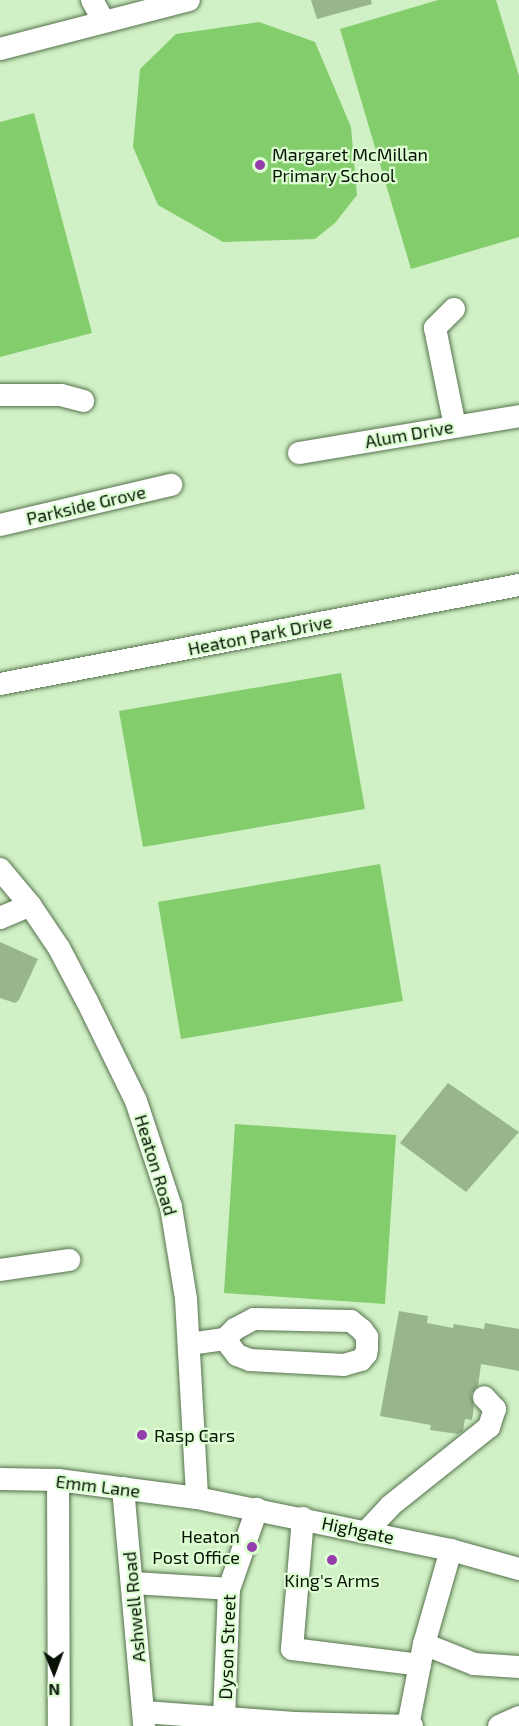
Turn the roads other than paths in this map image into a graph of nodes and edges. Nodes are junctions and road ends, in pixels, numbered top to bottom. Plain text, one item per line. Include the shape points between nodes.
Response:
1 (92, 0) edge
2 (189, 0) edge
3 (103, 20) junction
4 (0, 49) edge
5 (454, 309) dead end
6 (0, 395) edge
7 (83, 401) dead end
8 (519, 416) edge
9 (454, 426) junction
10 (299, 453) dead end
11 (171, 485) dead end
12 (0, 525) edge
13 (519, 585) edge
14 (0, 684) edge
15 (0, 869) edge
16 (30, 905) junction
17 (0, 918) edge
18 (69, 1260) dead end
19 (2, 1265) edge
20 (225, 1339) junction
21 (189, 1344) junction
22 (484, 1397) dead end
23 (0, 1479) edge
24 (58, 1480) junction
25 (123, 1488) junction
26 (196, 1498) junction
27 (257, 1509) junction
28 (303, 1518) junction
29 (366, 1532) junction
30 (451, 1550) junction
31 (519, 1569) edge
32 (132, 1583) junction
33 (229, 1589) junction
34 (422, 1654) junction
35 (519, 1667) edge
36 (519, 1717) edge
37 (144, 1719) edge
38 (214, 1720) edge
39 (59, 1726) edge
40 (410, 1726) edge
41 (499, 1726) edge

1 - 3 street
2 - 3 street
3 - 4 street
5 - 9 street via 435,328
6 - 7 street via 61,395
8 - 9 street, Alum Drive
9 - 10 street, Alum Drive
11 - 12 street, Parkside Grove
13 - 14 street, Heaton Park Drive
15 - 16 street, Heaton Road
16 - 17 street
16 - 21 street, Heaton Road via 68,966 136,1101 171,1207
18 - 19 street
20 - 20 street via 254,1319 351,1321 367,1338 367,1348 361,1360 344,1365 250,1360 237,1355
20 - 21 street
21 - 26 street, Heaton Road
22 - 29 street via 495,1409 489,1427 390,1506
23 - 24 street, Emm Lane
24 - 25 street, Emm Lane
24 - 39 street
25 - 26 street, Emm Lane
25 - 32 street, Ashwell Road
26 - 27 street, Highgate
27 - 28 street, Highgate
27 - 33 street, Dyson Street
28 - 29 street, Highgate
28 - 34 street via 292,1649
29 - 30 street, Highgate
30 - 31 street, Highgate
30 - 34 street
32 - 33 street
32 - 37 street, Ashwell Road
33 - 38 street, Dyson Street
34 - 35 street via 474,1664
34 - 40 street
36 - 41 street
37 - 38 street
38 - 40 street

